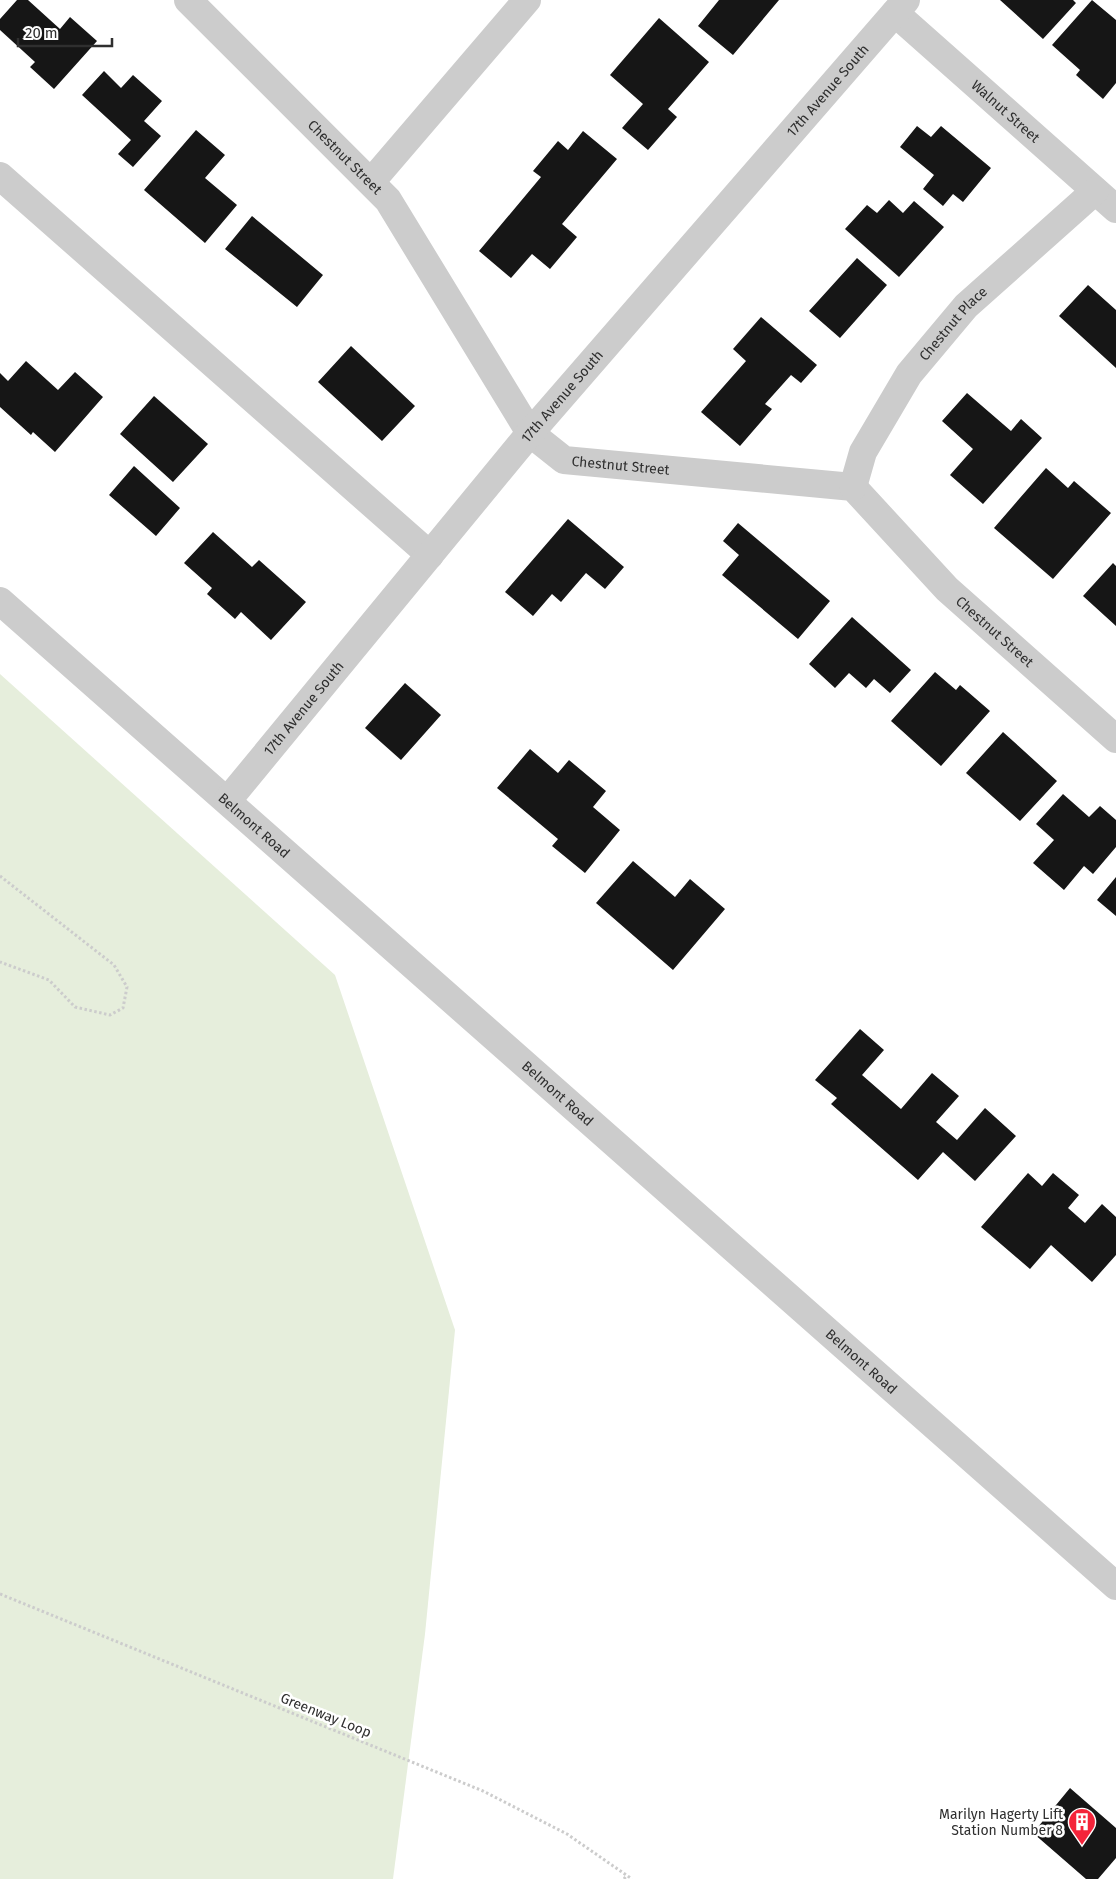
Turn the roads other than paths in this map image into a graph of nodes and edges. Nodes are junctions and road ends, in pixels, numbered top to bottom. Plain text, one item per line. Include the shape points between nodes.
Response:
1 (188, 0) edge
2 (527, 0) edge
3 (901, 6) edge
4 (0, 176) edge
5 (371, 182) junction
6 (1095, 191) junction
7 (1116, 210) edge
8 (530, 433) junction
9 (853, 487) junction
10 (430, 554) junction
11 (0, 601) edge
12 (1116, 739) edge
13 (228, 800) junction
14 (1116, 1586) edge

1 - 5 street, Chestnut Street
2 - 5 street
3 - 6 street, Walnut Street
3 - 8 street, 17th Avenue South
4 - 10 street
5 - 8 street, Chestnut Street via 388,200
6 - 7 street, Walnut Street
6 - 9 street, Chestnut Place via 966,306 909,374 862,452
8 - 9 street, Chestnut Street via 564,460
8 - 10 street, 17th Avenue South
9 - 12 street, Chestnut Street via 947,589
10 - 13 street, 17th Avenue South
11 - 13 street, Belmont Road
13 - 14 street, Belmont Road

